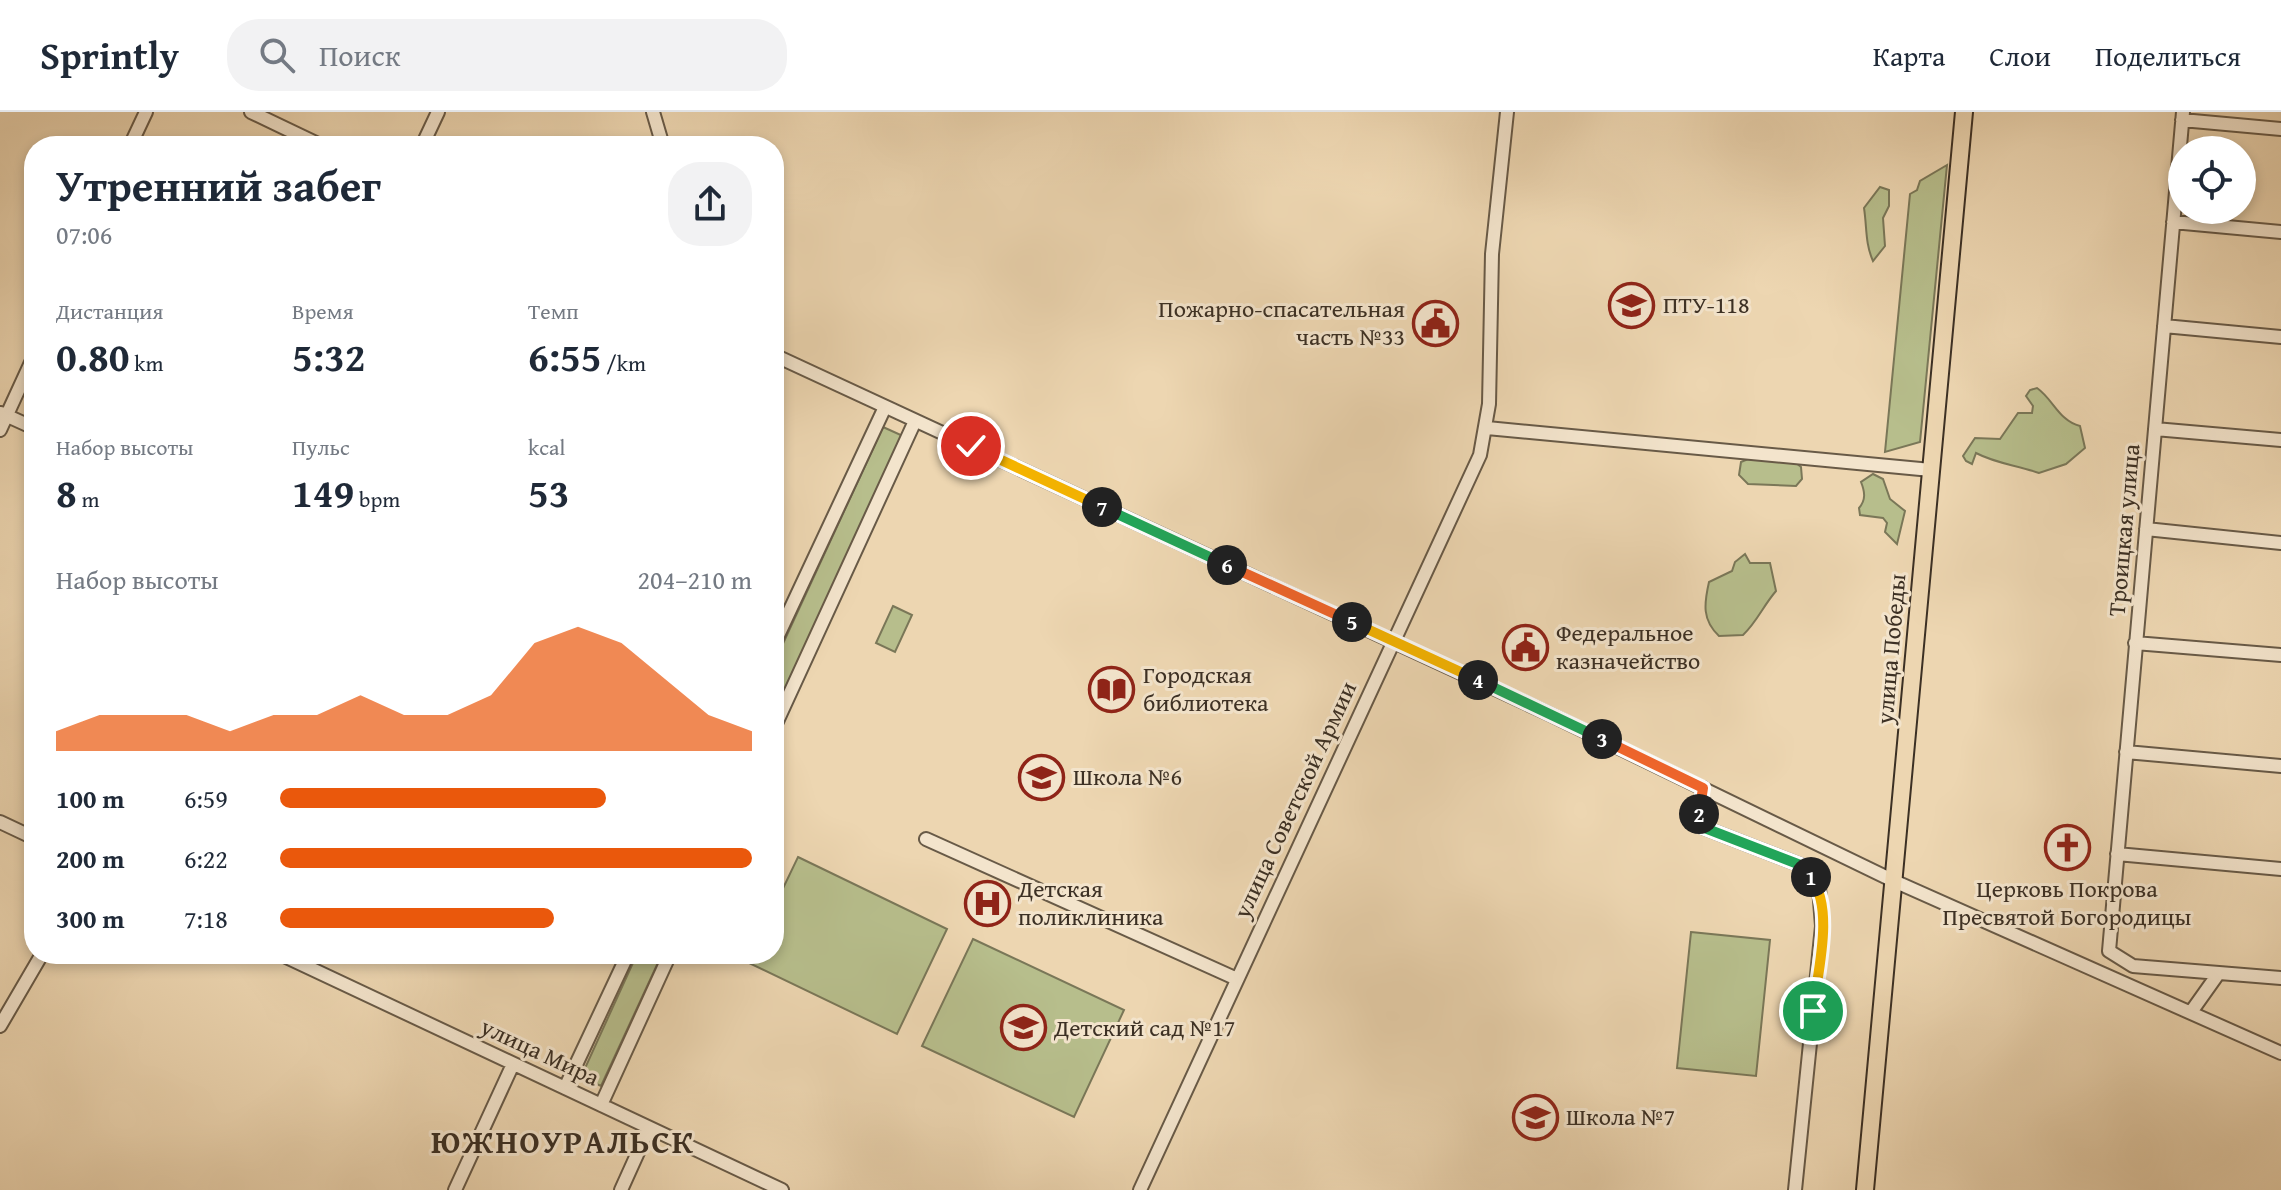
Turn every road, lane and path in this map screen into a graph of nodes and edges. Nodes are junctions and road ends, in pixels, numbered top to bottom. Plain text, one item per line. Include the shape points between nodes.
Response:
1 (146, 112) edge
2 (251, 112) edge
3 (438, 112) edge
4 (653, 112) edge
5 (1507, 112) edge
6 (1964, 112) edge
7 (2183, 116) edge
8 (2281, 129) edge
9 (135, 136) edge
10 (301, 136) edge
11 (427, 136) edge
12 (660, 136) edge
13 (2181, 136) edge
14 (2173, 224) edge
15 (2195, 224) edge
16 (2281, 232) edge
17 (2164, 326) junction
18 (2281, 337) edge
19 (784, 360) edge
20 (24, 375) edge
21 (885, 407) junction
22 (3, 414) edge
23 (915, 421) junction
24 (24, 423) edge
25 (1487, 428) junction
26 (2155, 429) junction
27 (0, 430) edge
28 (2281, 440) edge
29 (1931, 470) junction
30 (2146, 529) junction
31 (2281, 543) edge
32 (784, 623) edge
33 (1392, 640) junction
34 (2135, 643) junction
35 (2281, 655) edge
36 (784, 706) edge
37 (2126, 752) junction
38 (2281, 766) edge
39 (1703, 788) junction
40 (0, 822) edge
41 (24, 833) edge
42 (926, 839) dead end
43 (2117, 854) junction
44 (2281, 869) edge
45 (1894, 881) junction
46 (36, 964) edge
47 (301, 964) edge
48 (623, 964) edge
49 (665, 964) edge
50 (2133, 966) junction
51 (2218, 974) junction
52 (2281, 978) edge
53 (1237, 979) junction
54 (2126, 985) junction
55 (2191, 1012) junction
56 (0, 1026) edge
57 (2281, 1053) edge
58 (513, 1064) junction
59 (565, 1088) junction
60 (601, 1105) junction
61 (649, 1128) junction
62 (455, 1190) edge
63 (621, 1190) edge
64 (782, 1190) edge
65 (1140, 1190) edge
66 (1795, 1190) edge
67 (1865, 1190) edge

1 - 9 street
2 - 10 street
3 - 11 street
4 - 12 street
5 - 25 street, улица Советской Армии via 1492,254
6 - 29 highway, улица Победы
7 - 8 street
7 - 13 street, Троицкая улица
14 - 17 street, Троицкая улица
15 - 16 street
17 - 18 street
17 - 26 street, Троицкая улица
19 - 21 street
20 - 22 street
21 - 23 street
21 - 32 street
22 - 24 street
22 - 27 street
23 - 33 street
23 - 36 street
25 - 29 street
25 - 33 street, улица Советской Армии via 1472,477
26 - 28 street
26 - 30 street, Троицкая улица
29 - 45 highway, улица Победы
30 - 31 street
30 - 34 street, Троицкая улица
33 - 39 street
33 - 53 street, улица Советской Армии
34 - 35 street
34 - 37 street, Троицкая улица
37 - 38 street
37 - 43 street, Троицкая улица
39 - 45 street
39 - 66 street via 1697,825 1803,866 1819,888 1822,926
40 - 41 street
42 - 53 street
43 - 44 street
43 - 50 street, Троицкая улица via 2109,951
45 - 54 street
45 - 67 highway, улица Победы
46 - 56 street
47 - 58 street, улица Мира
48 - 59 street
49 - 60 street
50 - 51 street
50 - 54 street
51 - 52 street
51 - 55 street
53 - 65 street, улица Советской Армии
54 - 55 street
55 - 57 street
58 - 59 street, улица Мира
58 - 62 street
59 - 60 street, улица Мира
60 - 61 street, улица Мира
61 - 63 street
61 - 64 street, улица Мира

